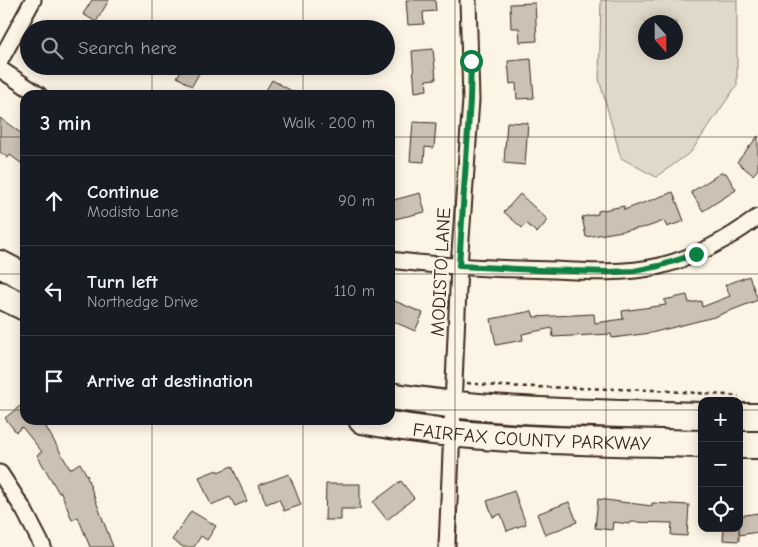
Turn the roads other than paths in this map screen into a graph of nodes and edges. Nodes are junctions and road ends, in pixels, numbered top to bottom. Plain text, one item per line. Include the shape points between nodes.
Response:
1 (33, 0) edge
2 (468, 0) edge
3 (22, 20) edge
4 (20, 24) edge
5 (0, 61) edge
6 (0, 69) edge
7 (32, 90) edge
8 (758, 217) edge
9 (395, 260) edge
10 (0, 264) edge
11 (459, 266) junction
12 (20, 274) edge
13 (0, 295) edge
14 (20, 305) edge
15 (395, 397) edge
16 (454, 405) junction
17 (743, 408) edge
18 (698, 416) edge
19 (758, 417) edge
20 (392, 425) edge
21 (452, 432) junction
22 (698, 444) edge
23 (743, 445) edge
24 (758, 445) edge
25 (0, 473) edge
26 (43, 547) edge
27 (447, 547) edge

1 - 3 street
2 - 11 street, MODISTO LANE via 470,100
4 - 5 street
6 - 7 street
8 - 11 street via 696,254 634,271
9 - 11 street
10 - 12 highway
11 - 16 street, MODISTO LANE
13 - 14 highway
15 - 16 highway, FAIRFAX COUNTY PARKWAY
16 - 18 highway, FAIRFAX COUNTY PARKWAY via 528,411
16 - 21 street, MODISTO LANE
17 - 19 highway
20 - 21 highway, FAIRFAX COUNTY PARKWAY
21 - 22 highway, FAIRFAX COUNTY PARKWAY via 567,441
21 - 27 street, MODISTO LANE
23 - 24 highway
25 - 26 street

